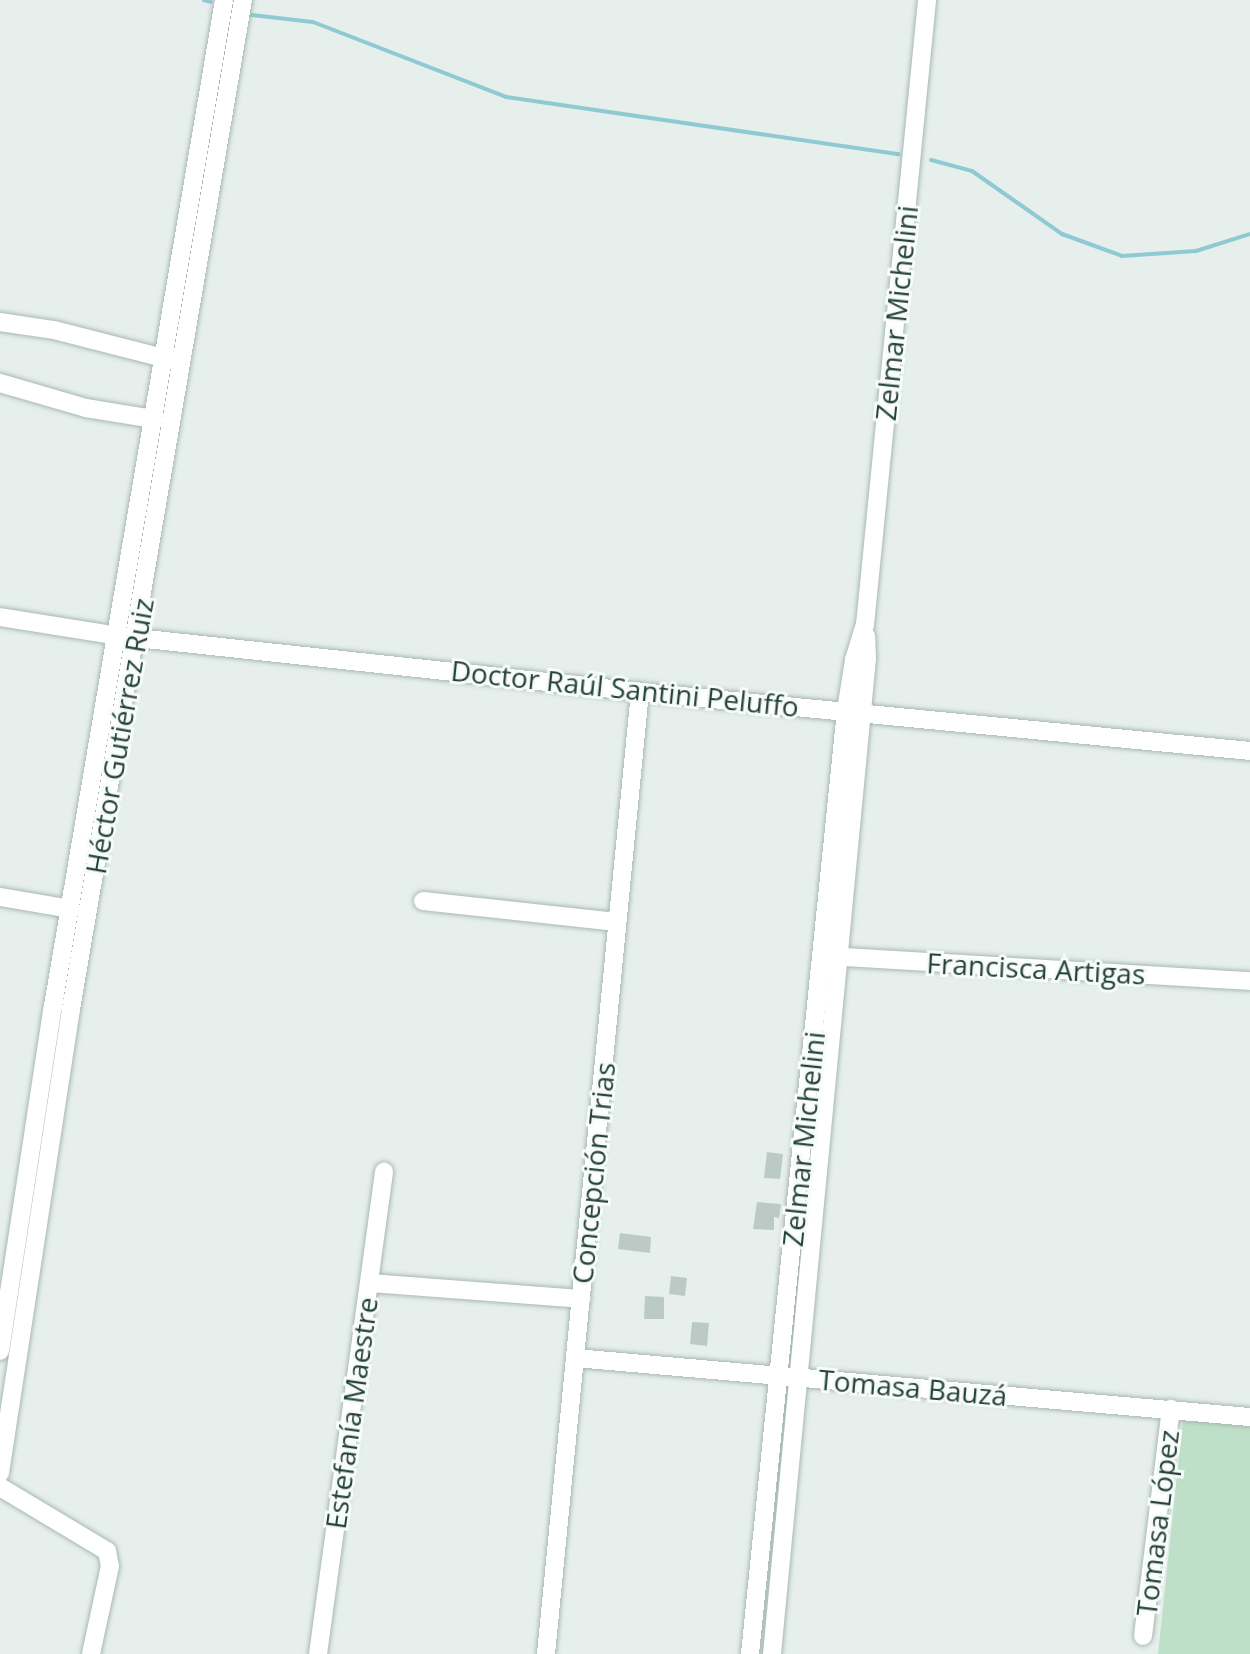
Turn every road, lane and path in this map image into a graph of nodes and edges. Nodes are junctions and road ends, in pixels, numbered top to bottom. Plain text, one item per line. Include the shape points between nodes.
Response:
1 (224, 0) edge
2 (243, 0) edge
3 (927, 0) edge
4 (0, 322) edge
5 (173, 361) junction
6 (0, 383) edge
7 (154, 419) junction
8 (0, 617) edge
9 (118, 636) junction
10 (640, 692) junction
11 (854, 710) junction
12 (1250, 751) edge
13 (0, 897) edge
14 (423, 901) dead end
15 (70, 909) junction
16 (617, 922) junction
17 (830, 956) junction
18 (1250, 981) edge
19 (384, 1171) dead end
20 (369, 1283) junction
21 (581, 1299) junction
22 (6, 1341) edge
23 (575, 1358) junction
24 (788, 1377) junction
25 (1171, 1409) junction
26 (1250, 1417) edge
27 (0, 1473) edge
28 (0, 1487) edge
29 (1143, 1636) dead end
30 (91, 1654) edge
31 (318, 1654) edge
32 (546, 1654) edge
33 (750, 1654) edge
34 (772, 1654) edge

1 - 5 street, Héctor Gutiérrez Ruiz
2 - 5 street, Héctor Gutiérrez Ruiz
3 - 11 street, Zelmar Michelini via 865,625 867,659
4 - 5 street via 54,330
5 - 7 street, Héctor Gutiérrez Ruiz
5 - 22 street, Héctor Gutiérrez Ruiz via 71,1009
6 - 7 street via 86,408
7 - 9 street, Héctor Gutiérrez Ruiz
8 - 9 street, Doctor Raúl Santini Peluffo
9 - 10 street, Doctor Raúl Santini Peluffo
9 - 15 street, Héctor Gutiérrez Ruiz
10 - 11 street, Doctor Raúl Santini Peluffo
10 - 16 street, Concepción Trias
11 - 12 street, Doctor Raúl Santini Peluffo
11 - 17 street, Zelmar Michelini
13 - 15 street
14 - 16 street
15 - 22 street, Héctor Gutiérrez Ruiz
16 - 21 street, Concepción Trias
17 - 18 street, Francisca Artigas
17 - 24 street, Zelmar Michelini
19 - 20 street, Estefanía Maestre
20 - 21 street
20 - 31 street, Estefanía Maestre
21 - 23 street, Concepción Trias
22 - 27 street, Héctor Gutiérrez Ruiz
23 - 24 street, Tomasa Bauzá
23 - 32 street, Concepción Trias
24 - 25 street, Tomasa Bauzá
24 - 33 street, Zelmar Michelini
24 - 34 street, Zelmar Michelini
25 - 26 street, Tomasa Bauzá
25 - 29 street, Tomasa López
28 - 30 street via 109,1555

